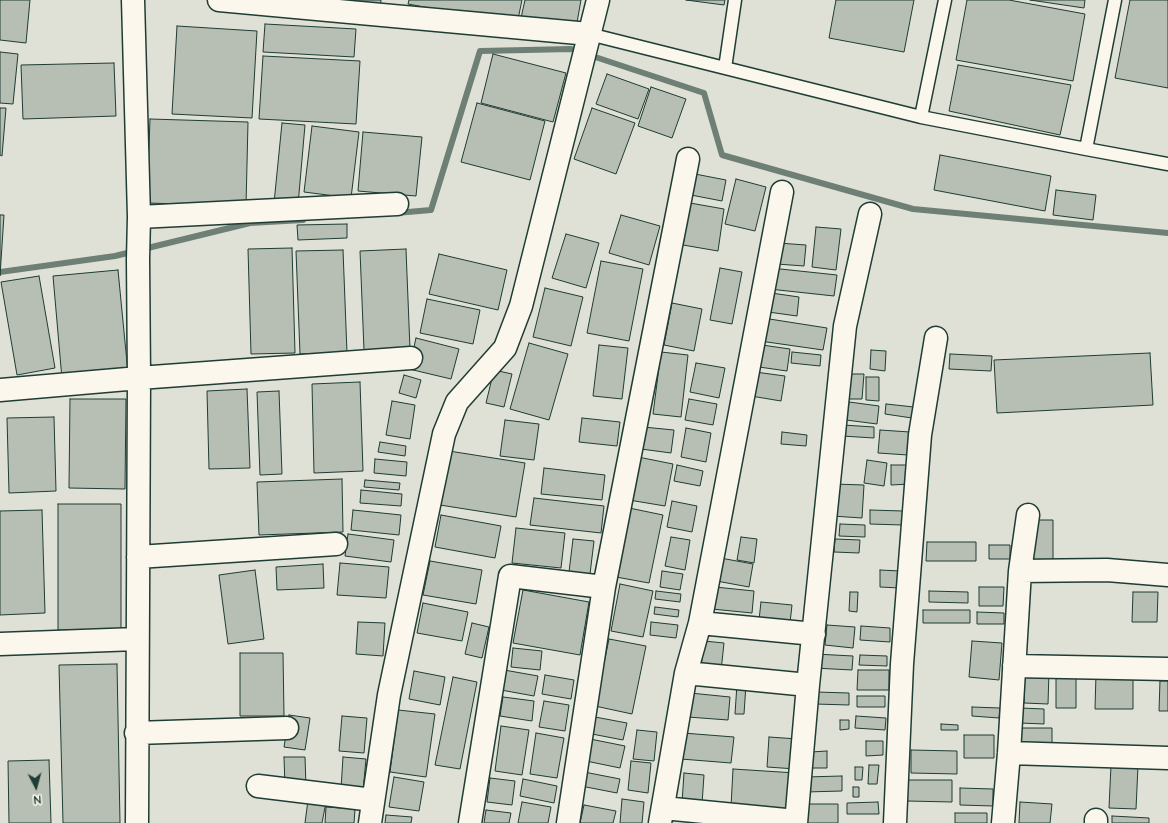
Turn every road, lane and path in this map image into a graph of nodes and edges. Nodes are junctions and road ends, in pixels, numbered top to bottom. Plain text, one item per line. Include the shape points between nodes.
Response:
1 (133, 0) edge
2 (219, 0) edge
3 (598, 0) edge
4 (735, 0) edge
5 (945, 0) edge
6 (1115, 0) edge
7 (394, 8) edge
8 (585, 47) junction
9 (725, 68) junction
10 (921, 117) junction
11 (1086, 150) junction
12 (688, 158) dead end
13 (1168, 164) edge
14 (782, 192) dead end
15 (397, 204) dead end
16 (870, 214) dead end
17 (139, 225) junction
18 (936, 338) dead end
19 (411, 358) dead end
20 (139, 378) junction
21 (0, 390) edge
22 (1028, 515) dead end
23 (336, 544) dead end
24 (138, 558) junction
25 (1020, 571) junction
26 (1168, 575) edge
27 (604, 587) junction
28 (700, 623) junction
29 (814, 634) junction
30 (137, 639) junction
31 (0, 644) edge
32 (1014, 666) junction
33 (1168, 669) edge
34 (686, 673) junction
35 (808, 685) junction
36 (287, 728) dead end
37 (136, 733) junction
38 (1009, 753) junction
39 (1168, 758) edge
40 (258, 786) dead end
41 (374, 800) junction
42 (661, 816) edge
43 (796, 822) edge
44 (137, 823) edge
45 (370, 823) edge
46 (470, 823) edge
47 (568, 823) edge
48 (895, 823) edge
49 (1003, 823) edge

1 - 17 street
2 - 7 street
3 - 8 street
4 - 9 lane
5 - 10 lane
6 - 11 lane
7 - 8 street
8 - 9 lane
8 - 41 street via 521,306 505,348 457,402 444,434 389,695
9 - 10 lane
10 - 11 lane
11 - 13 lane
12 - 27 street
14 - 28 street
15 - 17 street
16 - 29 street via 845,326
17 - 20 street
18 - 48 street via 920,436 902,664
19 - 20 street
20 - 21 street
20 - 24 street
22 - 25 street
23 - 24 street
24 - 30 street
25 - 26 street via 1107,570
25 - 32 street
27 - 46 street via 510,576
27 - 47 street
28 - 29 street
28 - 34 street
29 - 35 street
30 - 31 street
30 - 37 street
32 - 33 street
32 - 38 street
34 - 35 street
34 - 42 street
35 - 43 street
36 - 37 street
37 - 44 street
38 - 39 street
38 - 49 street
40 - 41 street
41 - 45 street
42 - 43 street

